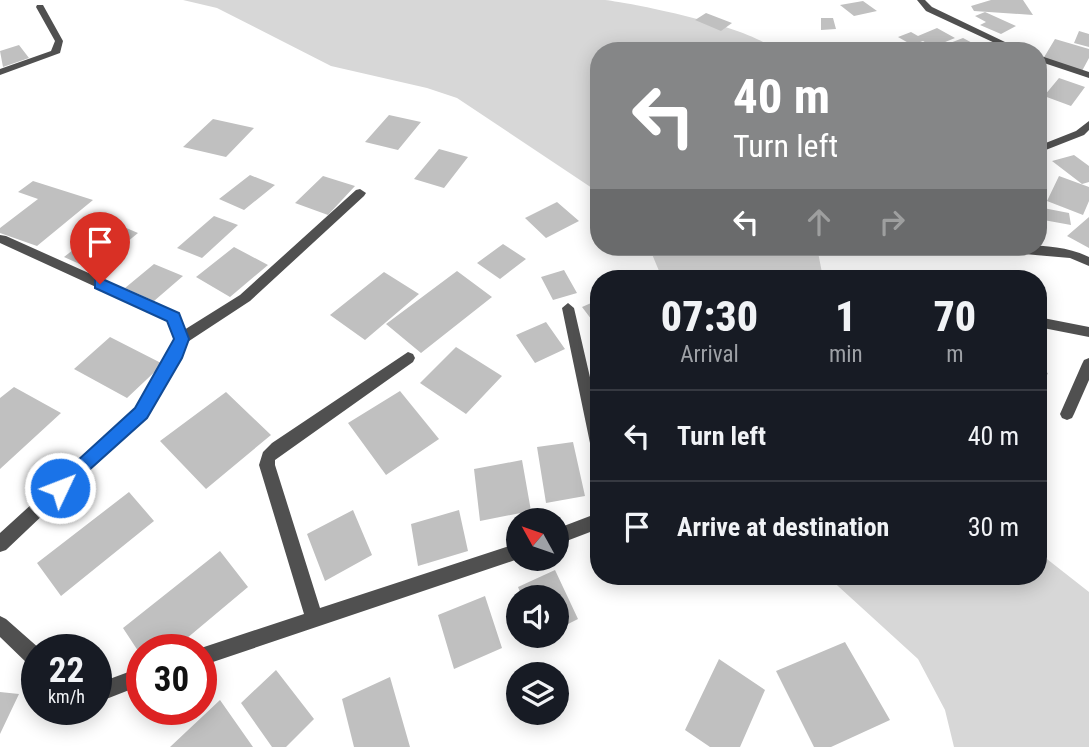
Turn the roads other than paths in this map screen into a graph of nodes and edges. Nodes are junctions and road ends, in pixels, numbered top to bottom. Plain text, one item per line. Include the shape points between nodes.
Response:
1 (921, 0) edge
2 (40, 7) dead end
3 (1002, 42) edge
4 (1047, 61) edge
5 (0, 72) edge
6 (1089, 75) edge
7 (1089, 124) edge
8 (1047, 146) edge
9 (360, 193) dead end
10 (2, 239) edge
11 (1047, 252) edge
12 (1089, 262) edge
13 (568, 308) dead end
14 (1047, 324) edge
15 (1089, 332) edge
16 (181, 339) junction
17 (408, 358) dead end
18 (1089, 363) edge
19 (590, 407) edge
20 (1066, 414) dead end
21 (590, 524) edge
22 (569, 532) edge
23 (0, 544) edge
24 (506, 555) edge
25 (314, 619) junction
26 (0, 625) edge
27 (21, 644) edge
28 (217, 652) edge

1 - 3 street via 929,9
2 - 5 street via 59,41 55,53
4 - 6 street
7 - 8 street via 1080,133
9 - 16 street via 245,298
10 - 16 street via 173,317
11 - 12 street via 1072,254
13 - 19 street
14 - 15 street
16 - 23 street via 141,413
17 - 25 street via 268,457
18 - 20 street
21 - 22 street
24 - 25 street
25 - 28 street
26 - 27 street

